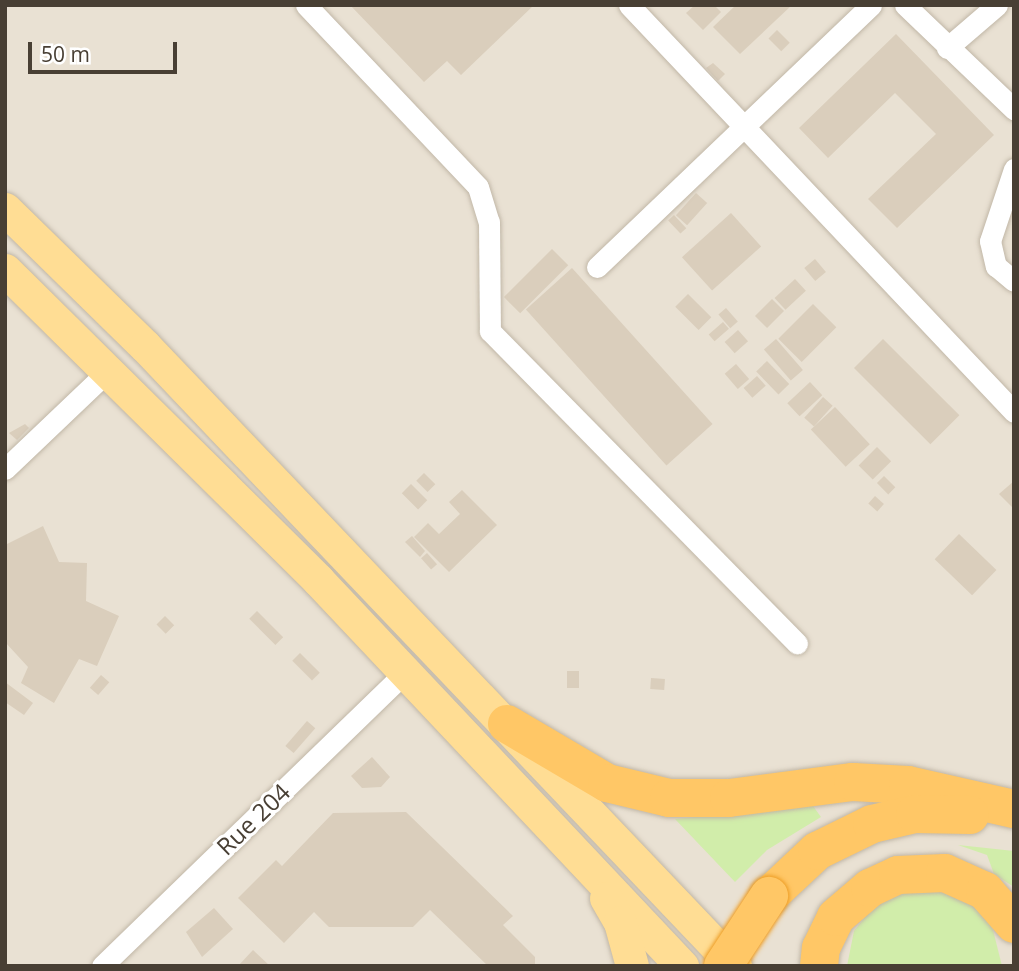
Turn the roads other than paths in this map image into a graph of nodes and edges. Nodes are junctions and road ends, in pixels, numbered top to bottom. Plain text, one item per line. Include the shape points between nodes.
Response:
1 (306, 5) edge
2 (629, 5) edge
3 (871, 5) edge
4 (905, 5) edge
5 (997, 5) edge
6 (947, 48) junction
7 (1014, 109) edge
8 (744, 124) junction
9 (1014, 169) edge
10 (5, 209) edge
11 (597, 267) dead end
12 (5, 270) edge
13 (1014, 281) edge
14 (107, 372) junction
15 (1014, 412) edge
16 (5, 469) edge
17 (797, 643) dead end
18 (404, 673) junction
19 (507, 724) junction
20 (1014, 809) edge
21 (1014, 821) edge
22 (586, 862) junction
23 (1014, 924) edge
24 (102, 966) edge
25 (632, 966) edge
26 (682, 966) edge
27 (723, 966) edge
28 (734, 966) edge
29 (819, 966) edge

1 - 17 street via 478,187 489,222 490,331
2 - 8 street
3 - 8 street
4 - 6 street
5 - 6 street
6 - 7 street
8 - 11 street
8 - 15 street
9 - 13 street via 990,241 996,266
10 - 19 main road via 145,346
12 - 14 main road
14 - 16 street
14 - 18 main road
18 - 22 main road
18 - 24 street, Rue 204
19 - 20 highway via 607,783 669,798 729,798 853,782 908,785
19 - 28 main road
21 - 27 highway, bridge via 943,812 872,824 817,851 769,895
22 - 25 main road via 620,922
22 - 26 main road
23 - 29 highway via 985,891 945,873 898,875 870,888 836,917 821,947

